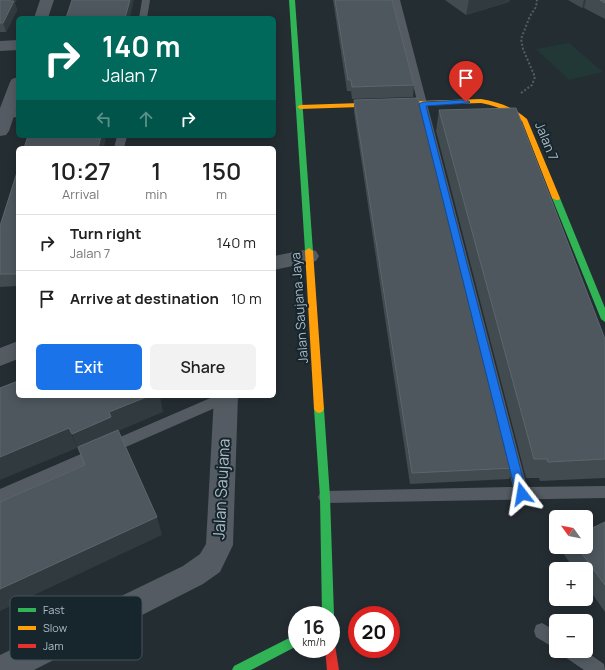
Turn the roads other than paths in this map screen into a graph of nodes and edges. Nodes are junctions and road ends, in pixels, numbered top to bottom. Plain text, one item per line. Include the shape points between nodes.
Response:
1 (47, 0) edge
2 (146, 0) edge
3 (292, 0) edge
4 (396, 0) edge
5 (42, 16) edge
6 (143, 16) edge
7 (16, 45) edge
8 (0, 46) edge
9 (16, 93) edge
10 (423, 104) junction
11 (300, 107) junction
12 (12, 114) edge
13 (0, 131) edge
14 (309, 256) junction
15 (276, 263) edge
16 (605, 319) edge
17 (16, 351) edge
18 (0, 357) edge
19 (224, 398) edge
20 (226, 398) edge
21 (605, 492) edge
22 (522, 494) junction
23 (0, 496) edge
24 (325, 497) junction
25 (142, 600) edge
26 (328, 606) edge
27 (542, 631) dead end
28 (549, 636) edge
29 (288, 645) edge
30 (332, 658) edge
31 (581, 658) edge
32 (22, 660) edge
33 (2, 670) edge
34 (238, 670) edge
35 (333, 670) edge
36 (598, 670) edge

1 - 5 street
2 - 6 lane
3 - 11 main road, Jalan Saujana Jaya
4 - 10 lane
7 - 8 street
9 - 12 street
10 - 11 main road, Jalan 7
10 - 16 main road, Jalan 7 via 481,101 514,111 525,120
10 - 22 lane
11 - 14 main road, Jalan Saujana Jaya
12 - 13 street
14 - 15 street
14 - 24 main road, Jalan Saujana Jaya
17 - 18 street
19 - 23 lane
20 - 25 street, Jalan Saujana via 219,545 210,563 193,575
21 - 22 lane
22 - 24 lane
24 - 26 main road, Jalan Saujana Jaya
27 - 28 lane
29 - 34 main road
30 - 35 main road
31 - 36 lane
32 - 33 street, Jalan Saujana

